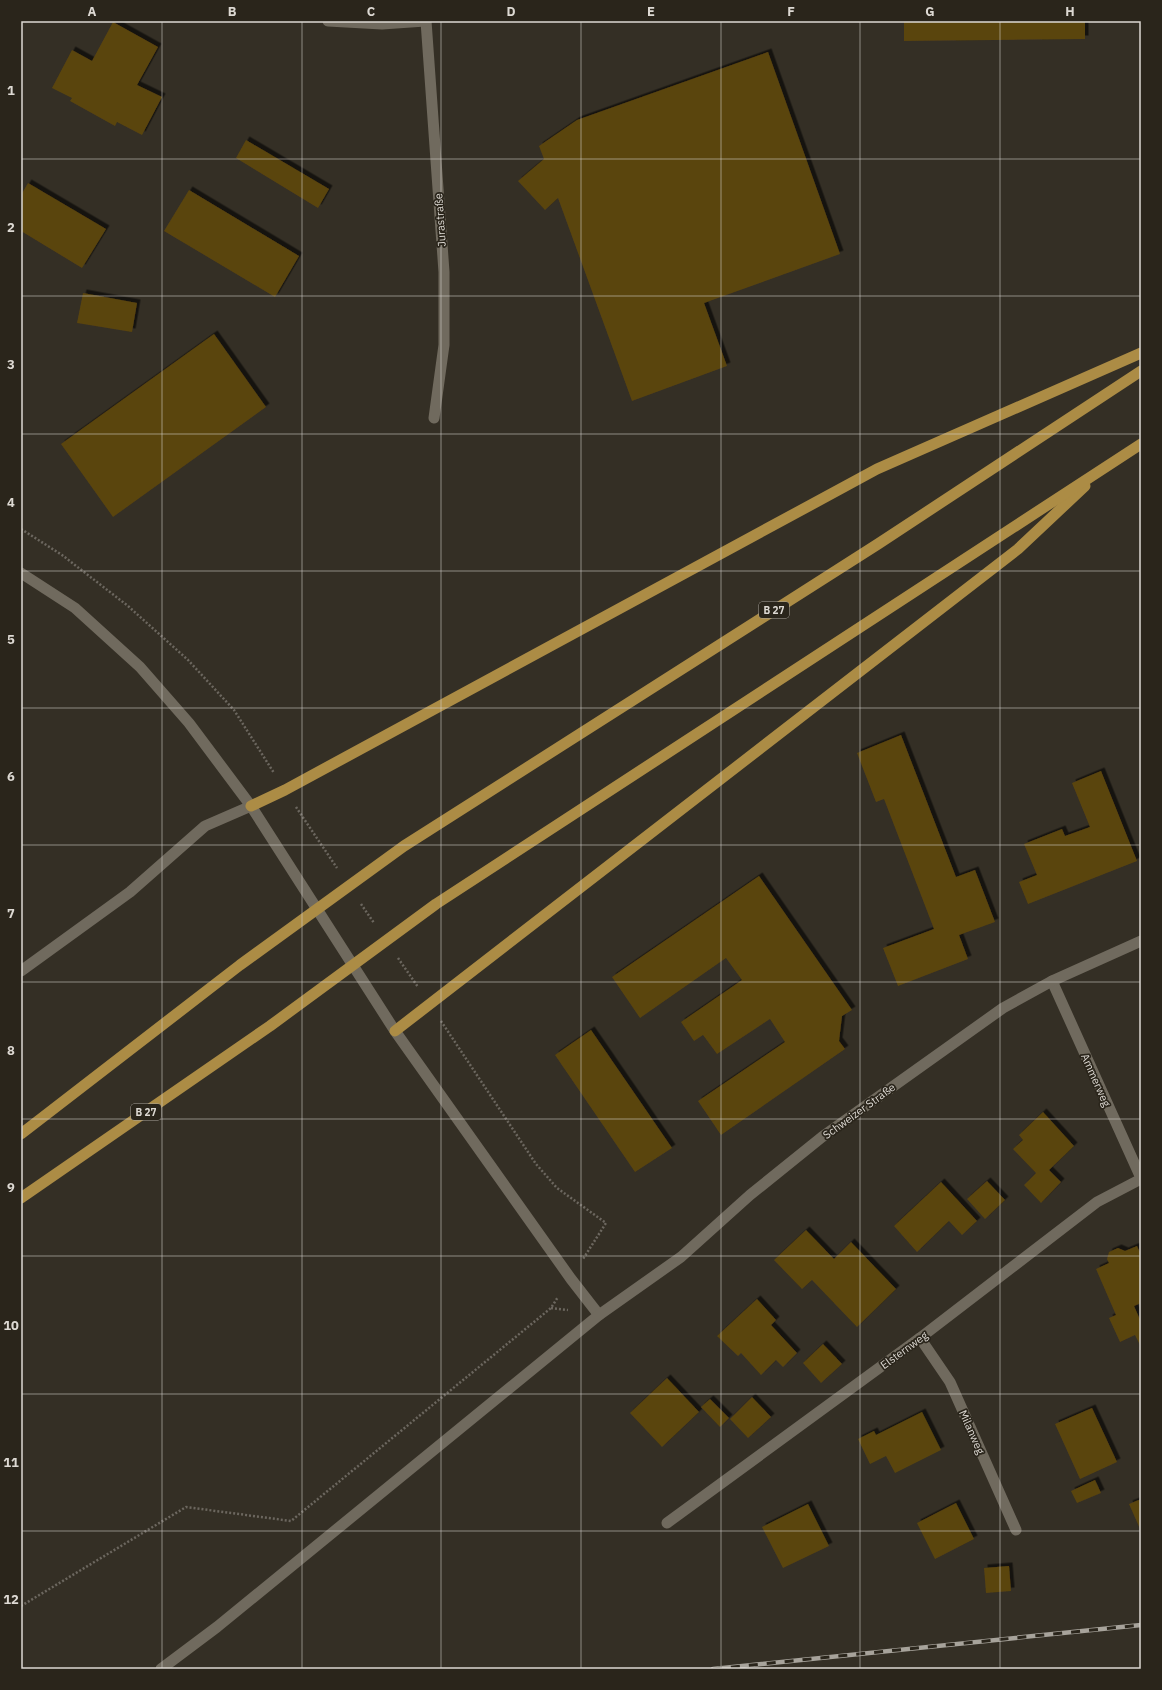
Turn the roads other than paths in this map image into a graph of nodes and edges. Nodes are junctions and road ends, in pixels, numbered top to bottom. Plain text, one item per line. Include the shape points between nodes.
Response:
1 (328, 21) edge
2 (426, 21) edge
3 (1141, 353) edge
4 (1141, 371) edge
5 (434, 418) dead end
6 (1141, 444) edge
7 (1107, 466) junction
8 (21, 573) edge
9 (251, 806) junction
10 (1141, 941) edge
11 (21, 971) edge
12 (1052, 981) junction
13 (395, 1031) junction
14 (21, 1134) edge
15 (1141, 1178) edge
16 (21, 1198) edge
17 (599, 1315) junction
18 (920, 1338) junction
19 (667, 1523) dead end
20 (1016, 1530) dead end
21 (161, 1669) edge

1 - 2 street, Jurastraße via 382,24
2 - 5 street, Jurastraße via 444,272 444,345
3 - 9 highway via 877,469 285,790
4 - 14 highway, B 27 via 871,549 404,846 240,965
6 - 7 highway, B 27
7 - 13 highway via 1018,549
7 - 16 highway, B 27 via 436,904 270,1026
8 - 9 street via 75,608 140,667 189,723
9 - 11 street via 206,826 130,892
9 - 13 street
10 - 12 street, Schweizer Straße
12 - 15 street, Ammerweg
12 - 17 street, Schweizer Straße via 1003,1008 822,1137 750,1195 681,1257
13 - 17 street
15 - 18 street, Elsternweg via 1097,1202
17 - 21 street, Schweizer Straße via 217,1627
18 - 19 street, Elsternweg
18 - 20 street, Milanweg via 950,1382

